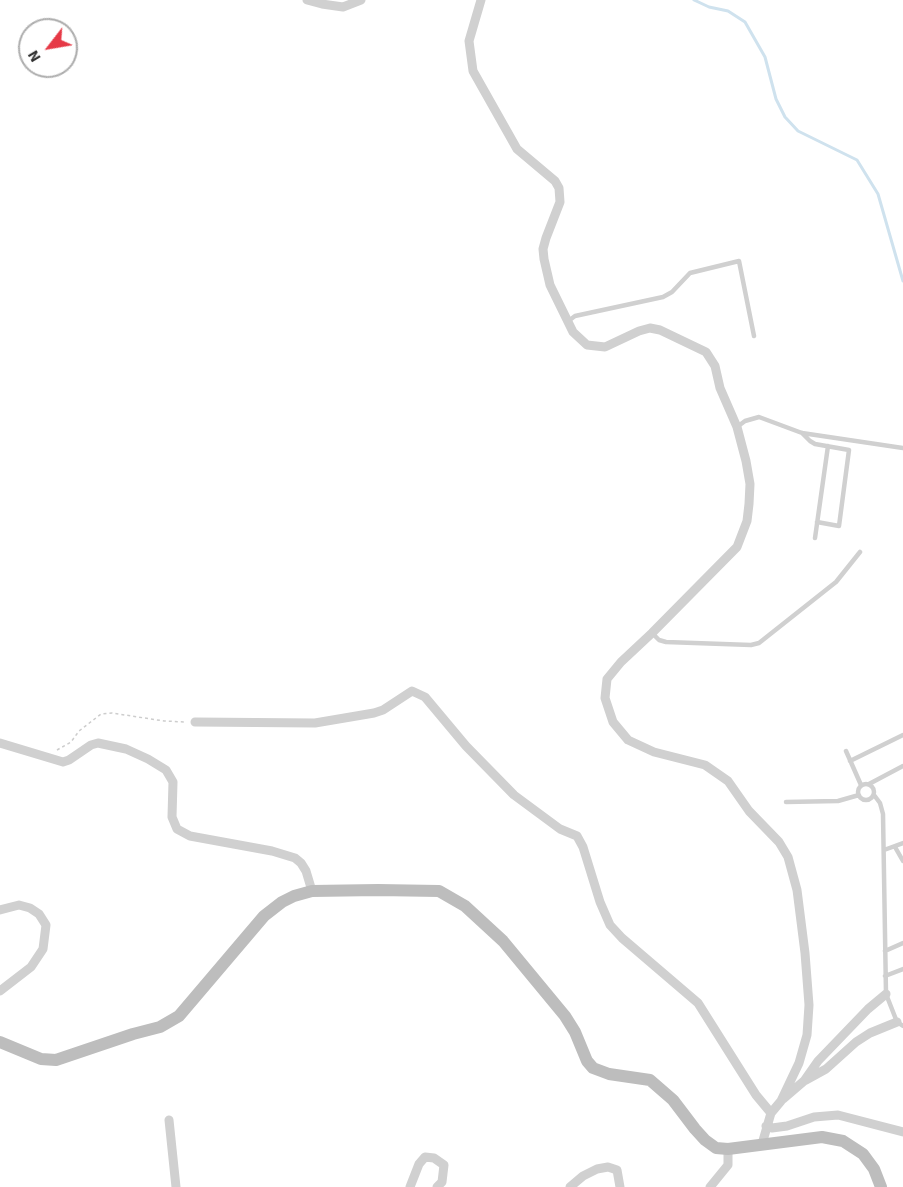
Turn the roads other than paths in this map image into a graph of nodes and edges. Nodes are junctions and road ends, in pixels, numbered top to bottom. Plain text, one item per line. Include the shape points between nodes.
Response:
1 (307, 0) edge
2 (361, 0) edge
3 (481, 0) edge
4 (567, 322) junction
5 (754, 336) dead end
6 (737, 427) junction
7 (802, 433) junction
8 (828, 446) junction
9 (903, 448) edge
10 (818, 522) junction
11 (815, 538) dead end
12 (860, 552) dead end
13 (652, 633) junction
14 (195, 722) road end
15 (903, 735) edge
16 (0, 742) edge
17 (846, 751) dead end
18 (850, 762) junction
19 (903, 766) edge
20 (869, 784) junction
21 (861, 785) junction
22 (859, 795) junction
23 (874, 795) junction
24 (786, 802) dead end
25 (903, 843) edge
26 (896, 847) junction
27 (884, 850) junction
28 (903, 861) edge
29 (312, 891) junction
30 (0, 910) edge
31 (903, 943) edge
32 (885, 951) junction
33 (903, 969) edge
34 (885, 976) junction
35 (0, 991) edge
36 (886, 994) junction
37 (900, 1024) edge
38 (0, 1042) edge
39 (804, 1081) junction
40 (781, 1101) junction
41 (771, 1113) junction
42 (169, 1120) dead end
43 (766, 1126) junction
44 (903, 1132) edge
45 (762, 1144) junction
46 (728, 1149) junction
47 (572, 1186) edge
48 (176, 1187) edge
49 (410, 1187) edge
50 (437, 1187) edge
51 (620, 1187) edge
52 (710, 1187) edge
53 (881, 1187) edge

1 - 2 street via 343,7
3 - 4 street via 469,41 473,71 517,149 555,181 561,195 543,249 550,285
4 - 5 lane via 575,316 663,297 690,273 739,261
4 - 6 street via 579,340 596,348 650,328 706,352
6 - 7 lane via 759,417
6 - 13 street via 750,484 742,539
7 - 8 lane via 810,441
7 - 9 lane
8 - 10 lane
8 - 10 lane via 849,450 838,526
10 - 11 lane
12 - 13 lane via 836,582 759,643 666,642
13 - 40 street via 607,679 605,698 613,722 628,740 717,772 779,842 790,864 809,1005 804,1049
14 - 41 street via 315,723 374,713 412,691 425,697 514,795 560,829 577,836 610,926 698,1003
15 - 18 lane
16 - 29 street via 63,762 98,743 148,759 166,771 172,782 172,817 177,829 190,836 295,858 306,870
17 - 18 lane
18 - 21 lane
19 - 20 lane
20 - 21 lane
20 - 23 lane
21 - 22 lane
22 - 23 lane via 867,800
22 - 24 lane via 838,801
23 - 27 lane via 883,814
25 - 26 lane
26 - 27 lane
26 - 28 lane
27 - 32 lane
29 - 38 street via 282,902 264,916 179,1016 160,1027 56,1060 41,1059
29 - 46 street via 429,890 451,897 503,941 565,1016 590,1066 609,1074 650,1080 673,1100 705,1140 716,1148
30 - 35 street via 19,905 30,908 46,925 46,936 31,967
31 - 32 lane
32 - 34 lane
33 - 34 lane
34 - 36 lane
36 - 37 lane
36 - 39 street via 832,1046
37 - 39 street via 870,1033 826,1069
39 - 40 street
40 - 41 street
41 - 43 street
42 - 48 street
43 - 44 street via 787,1126 838,1114
43 - 45 street
45 - 46 street
45 - 53 street via 822,1137 843,1141 863,1154
46 - 52 street via 728,1165
47 - 51 street via 597,1169 608,1167 616,1170
49 - 50 street via 425,1157 444,1165 442,1182

